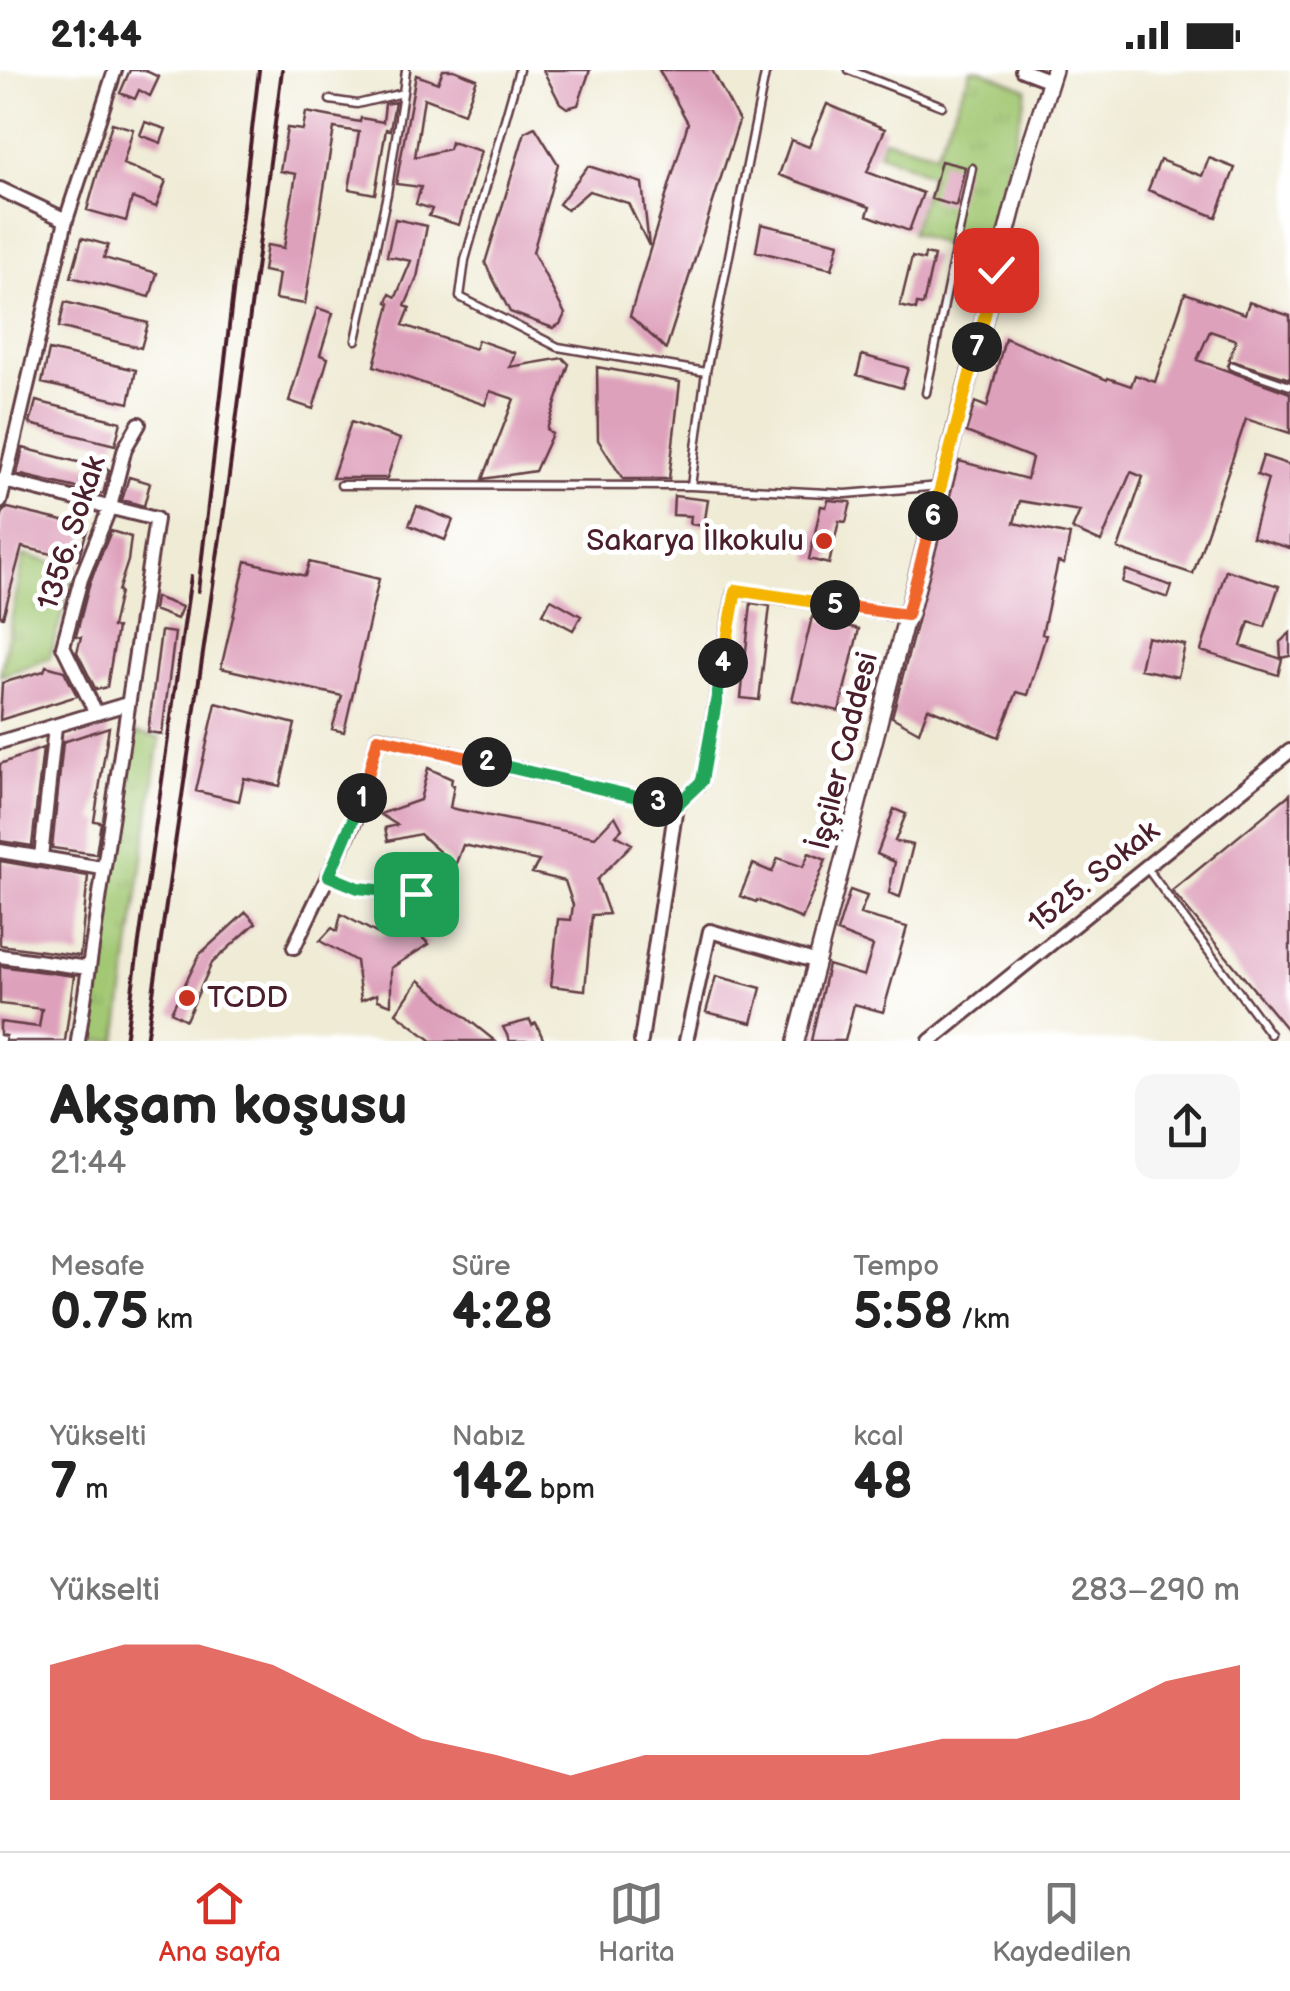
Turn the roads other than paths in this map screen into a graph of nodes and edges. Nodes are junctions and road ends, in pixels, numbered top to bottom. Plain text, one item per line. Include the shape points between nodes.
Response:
1 (115, 70) edge
2 (406, 70) edge
3 (519, 70) edge
4 (768, 70) edge
5 (849, 70) edge
6 (1022, 70) edge
7 (1052, 75) edge
8 (403, 93) junction
9 (330, 100) dead end
10 (942, 106) dead end
11 (972, 168) dead end
12 (0, 189) edge
13 (66, 220) junction
14 (953, 260) junction
15 (996, 270) junction
16 (356, 340) dead end
17 (1232, 366) dead end
18 (706, 372) junction
19 (1290, 386) edge
20 (926, 393) dead end
21 (139, 424) dead end
22 (3, 480) edge
23 (342, 486) dead end
24 (691, 486) junction
25 (941, 486) junction
26 (0, 502) edge
27 (110, 507) junction
28 (907, 615) junction
29 (127, 704) junction
30 (96, 713) junction
31 (55, 727) junction
32 (0, 742) edge
33 (1290, 751) edge
34 (676, 806) junction
35 (0, 851) edge
36 (41, 857) junction
37 (1146, 867) junction
38 (102, 868) junction
39 (329, 876) junction
40 (416, 894) dead end
41 (294, 948) dead end
42 (0, 956) edge
43 (818, 962) junction
44 (88, 968) junction
45 (1270, 1034) dead end
46 (78, 1041) edge
47 (641, 1041) edge
48 (686, 1041) edge
49 (796, 1041) edge
50 (930, 1041) edge

1 - 13 street
2 - 8 lane
3 - 18 lane via 460,297 558,347
4 - 18 lane
5 - 10 lane
6 - 7 street
7 - 15 street, İşçiler Caddesi
8 - 9 lane via 357,104
8 - 16 lane
11 - 14 lane
12 - 13 street
13 - 22 street
14 - 15 lane
14 - 20 lane
15 - 25 street, İşçiler Caddesi
17 - 19 lane
18 - 24 lane
21 - 27 street, 1356. Sokak via 125,448
22 - 26 street
22 - 27 street
23 - 24 lane
24 - 25 lane via 846,494
25 - 28 street, İşçiler Caddesi
27 - 29 street via 156,518
27 - 30 street, 1356. Sokak via 63,646
28 - 34 street via 736,590 702,781
28 - 43 street, İşçiler Caddesi
29 - 30 street
29 - 38 street
30 - 31 street
31 - 32 street
31 - 36 street
33 - 37 street, 1525. Sokak
34 - 39 street via 378,738 358,814
34 - 47 street
35 - 36 street
36 - 38 street
37 - 45 lane
37 - 50 street, 1525. Sokak
38 - 44 street
39 - 40 lane via 358,888
39 - 41 street
42 - 44 street
43 - 48 street via 710,931
43 - 49 street, İşçiler Caddesi
44 - 46 street

